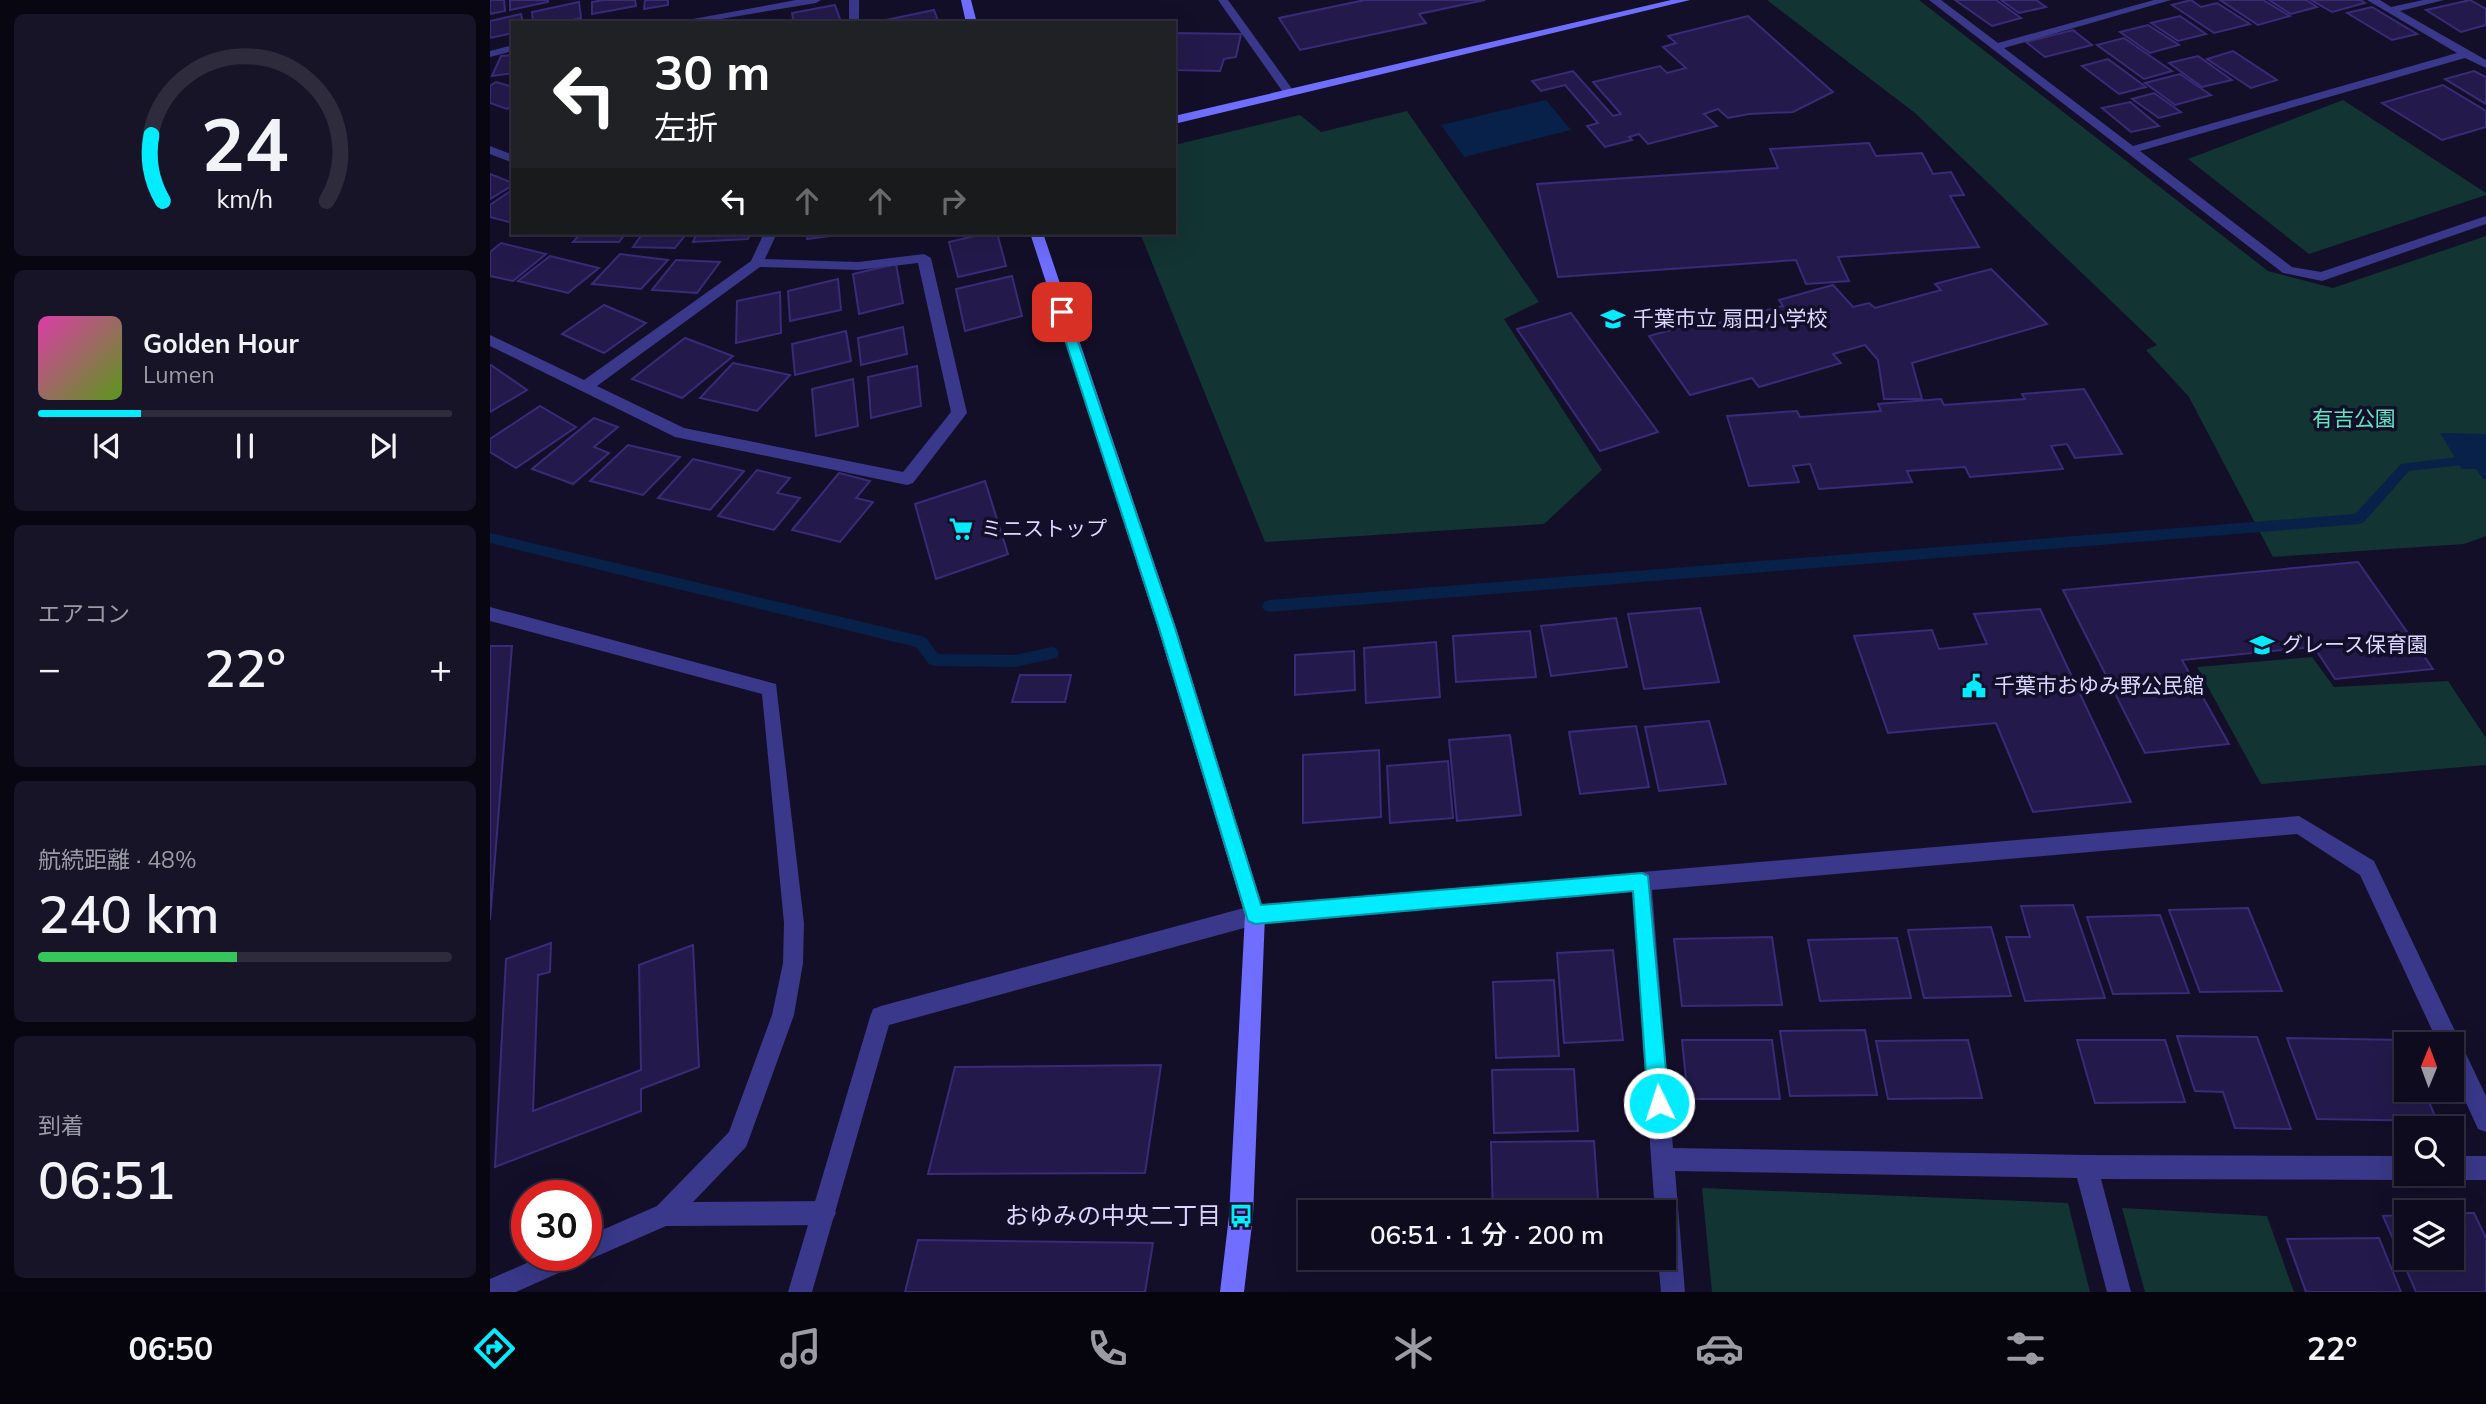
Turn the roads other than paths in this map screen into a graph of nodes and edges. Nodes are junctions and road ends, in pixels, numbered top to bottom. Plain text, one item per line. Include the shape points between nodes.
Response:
1 (816, 0) edge
2 (855, 0) edge
3 (966, 0) edge
4 (1223, 0) edge
5 (1685, 0) edge
6 (1934, 0) edge
7 (2166, 0) edge
8 (2372, 0) edge
9 (2439, 0) edge
10 (2390, 10) junction
11 (688, 21) edge
12 (854, 21) edge
13 (971, 21) edge
14 (1996, 47) junction
15 (511, 49) edge
16 (490, 54) edge
17 (2466, 54) junction
18 (2486, 65) edge
19 (1289, 93) junction
20 (1176, 120) edge
21 (490, 150) edge
22 (2132, 150) junction
23 (511, 158) edge
24 (2486, 220) edge
25 (769, 235) edge
26 (1037, 235) edge
27 (757, 263) junction
28 (490, 340) edge
29 (585, 387) junction
30 (490, 614) edge
31 (1642, 882) junction
32 (1255, 915) junction
33 (2444, 1032) edge
34 (2464, 1074) edge
35 (2486, 1121) edge
36 (1663, 1159) junction
37 (2086, 1167) junction
38 (2394, 1168) edge
39 (2464, 1168) edge
40 (2486, 1168) edge
41 (824, 1213) junction
42 (665, 1214) junction
43 (602, 1242) edge
44 (536, 1271) edge
45 (490, 1291) edge
46 (800, 1292) edge
47 (1232, 1292) edge
48 (1673, 1292) edge
49 (2119, 1292) edge

1 - 11 street
2 - 12 street
3 - 13 street
4 - 19 street
5 - 19 street
6 - 14 street
7 - 14 street
8 - 10 street
9 - 10 street
10 - 17 street
14 - 22 street
15 - 16 street
17 - 18 street
17 - 22 street
19 - 20 street
21 - 23 street
22 - 24 street via 2288,270 2322,277
25 - 27 street
26 - 32 street via 1167,628
27 - 29 street
27 - 29 street via 858,266 924,258 959,413 907,479 680,433
28 - 29 street
30 - 42 street via 770,689 794,923 793,963 783,1015 738,1139
31 - 32 street
31 - 33 street via 2299,825 2367,869
31 - 36 street
32 - 41 street via 881,1017
32 - 47 street via 1241,1216
34 - 35 street
36 - 37 street
36 - 48 street
37 - 38 street
37 - 49 street
39 - 40 street
41 - 42 street
41 - 46 street
42 - 43 street
44 - 45 street

